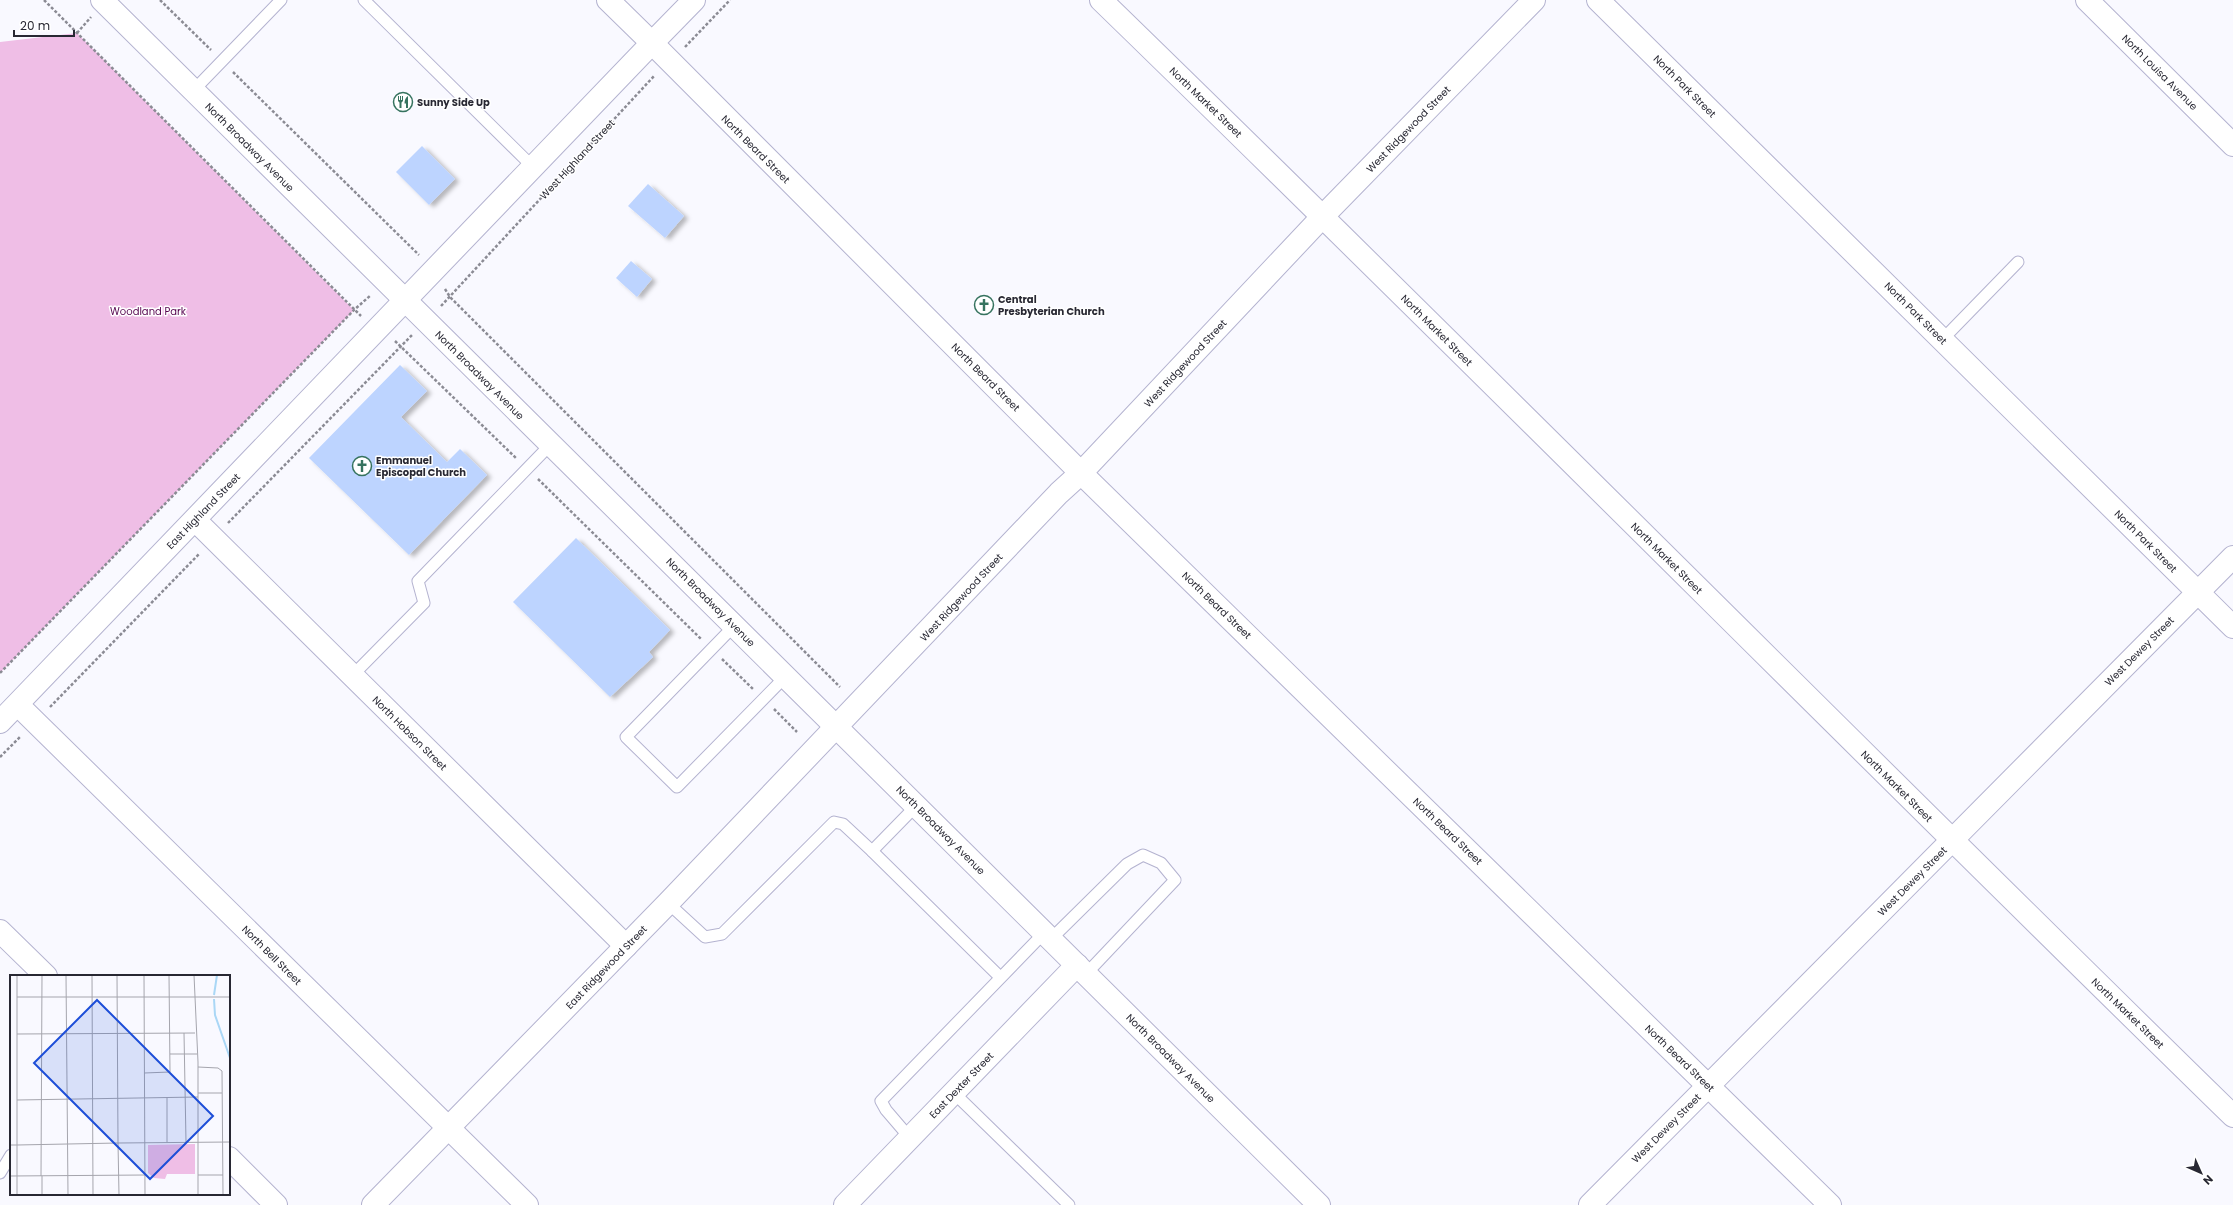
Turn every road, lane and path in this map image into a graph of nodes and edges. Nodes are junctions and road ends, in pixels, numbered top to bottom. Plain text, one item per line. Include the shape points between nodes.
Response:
1 (44, 0) edge
2 (102, 0) edge
3 (160, 0) edge
4 (281, 0) edge
5 (364, 0) edge
6 (608, 0) edge
7 (694, 0) edge
8 (730, 0) edge
9 (1101, 0) edge
10 (1534, 0) edge
11 (1598, 0) edge
12 (2088, 0) edge
13 (652, 43) junction
14 (222, 61) junction
15 (670, 62) junction
16 (193, 90) junction
17 (2233, 144) edge
18 (533, 167) junction
19 (1323, 216) junction
20 (2018, 262) dead end
21 (433, 271) junction
22 (386, 282) junction
23 (450, 297) junction
24 (405, 300) junction
25 (354, 310) junction
26 (426, 321) junction
27 (377, 329) junction
28 (1942, 340) junction
29 (551, 444) junction
30 (527, 468) junction
31 (1081, 473) junction
32 (194, 520) junction
33 (2233, 557) edge
34 (2198, 592) junction
35 (734, 626) junction
36 (2233, 627) edge
37 (712, 649) junction
38 (0, 672) edge
39 (352, 676) junction
40 (786, 676) junction
41 (840, 687) dead end
42 (763, 699) junction
43 (18, 705) junction
44 (0, 722) edge
45 (837, 728) junction
46 (797, 732) dead end
47 (916, 806) junction
48 (1952, 841) junction
49 (872, 851) junction
50 (668, 903) junction
51 (0, 931) edge
52 (1047, 936) junction
53 (626, 946) junction
54 (1081, 969) junction
55 (45, 975) edge
56 (1000, 977) junction
57 (1709, 1086) junction
58 (954, 1093) junction
59 (2233, 1116) edge
60 (449, 1129) junction
61 (910, 1138) junction
62 (10, 1157) edge
63 (230, 1159) edge
64 (0, 1173) edge
65 (276, 1205) edge
66 (373, 1205) edge
67 (527, 1205) edge
68 (845, 1205) edge
69 (1069, 1205) edge
70 (1319, 1205) edge
71 (1590, 1205) edge
72 (1830, 1205) edge

1 - 25 path
2 - 16 street, North Broadway Avenue
3 - 14 path
4 - 14 lane
5 - 18 lane
6 - 13 street, North Beard Street
7 - 13 street
8 - 15 path, West Highland Street
9 - 19 street, North Market Street
10 - 19 street, West Ridgewood Street
11 - 28 street, North Park Street
12 - 17 street, North Louisa Avenue
13 - 15 street, North Beard Street
13 - 18 street
14 - 16 lane
14 - 21 path via 415,250
15 - 23 path, West Highland Street via 650,80
15 - 31 street, North Beard Street
16 - 22 street, North Broadway Avenue
18 - 21 street
19 - 31 street, West Ridgewood Street
19 - 48 street, North Market Street
20 - 28 lane
21 - 23 path
21 - 24 street
22 - 24 street, North Broadway Avenue
22 - 25 path
23 - 26 path, West Highland Street
23 - 41 path
24 - 26 street, North Broadway Avenue
24 - 27 street, East Highland Street
25 - 27 path
25 - 38 path
26 - 29 street, North Broadway Avenue
27 - 30 path via 401,346
27 - 32 street, East Highland Street
28 - 34 street, North Park Street
29 - 30 lane
29 - 35 street, North Broadway Avenue
30 - 37 path
30 - 39 lane via 418,581 424,603
31 - 45 street, West Ridgewood Street via 1059,493
31 - 57 street, North Beard Street
32 - 39 street, North Hobson Street
32 - 43 street, East Highland Street
33 - 34 street, West Dewey Street
34 - 36 street, North Park Street
34 - 48 street, West Dewey Street
35 - 37 lane
35 - 40 street, North Broadway Avenue
37 - 42 path
37 - 42 lane via 626,737 631,743 677,787
39 - 53 street, North Hobson Street
40 - 42 lane
40 - 45 street, North Broadway Avenue
42 - 46 path
43 - 44 street, East Highland Street
43 - 60 street, North Bell Street
45 - 47 street, North Broadway Avenue
45 - 50 street, East Ridgewood Street
47 - 49 lane
47 - 52 street, North Broadway Avenue
48 - 57 street, West Dewey Street
48 - 59 street, North Market Street
49 - 50 lane via 842,824 834,822 722,934 705,937
49 - 56 lane
50 - 53 street, East Ridgewood Street
51 - 55 street
52 - 54 street, North Broadway Avenue
52 - 54 lane via 1127,864 1143,854 1161,863 1175,880
52 - 56 lane
53 - 60 street, East Ridgewood Street
54 - 58 street, East Dexter Street
54 - 70 street, North Broadway Avenue
56 - 61 lane via 881,1101
57 - 71 street, West Dewey Street
57 - 72 street, North Beard Street
58 - 61 street, East Dexter Street
58 - 69 lane
60 - 66 street, East Ridgewood Street
60 - 67 street, North Bell Street
61 - 68 street, East Dexter Street
62 - 64 lane
63 - 65 street

